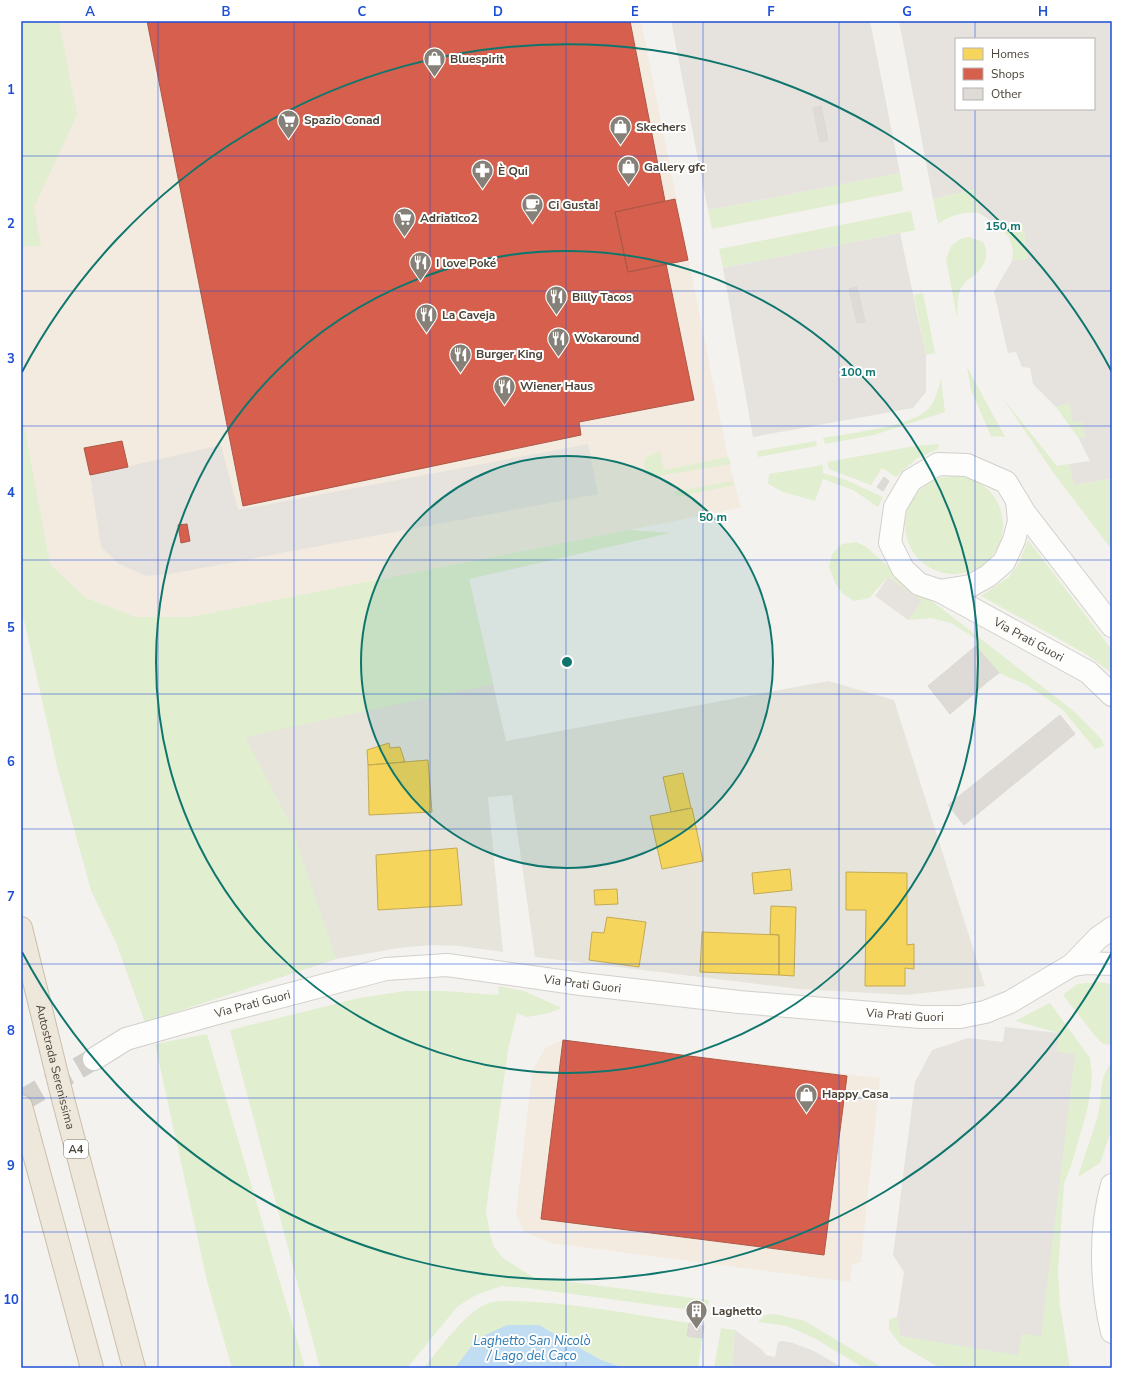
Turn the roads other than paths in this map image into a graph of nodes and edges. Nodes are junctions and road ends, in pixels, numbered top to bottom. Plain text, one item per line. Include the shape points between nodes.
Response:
1 (1018, 500) junction
2 (940, 591) junction
3 (1112, 626) edge
4 (1112, 695) edge
5 (21, 928) edge
6 (1112, 928) edge
7 (1112, 964) edge
8 (1072, 965) junction
9 (94, 1059) tunnel mouth
10 (21, 1106) edge
11 (1112, 1185) edge
12 (1112, 1332) edge
13 (92, 1368) edge
14 (134, 1368) edge

1 - 2 street, Via Prati Guori via 1019,520 1014,540 1004,562 988,576 970,586
1 - 2 street, Via Prati Guori via 1006,482 967,465 938,464 911,480 895,507 890,543 903,569 919,584
1 - 3 street, Via Prati Guori
2 - 4 street, Via Prati Guori via 1088,672
5 - 14 highway, Autostrada Serenissima / A4
6 - 8 street via 1098,938
7 - 8 street
8 - 9 street, Via Prati Guori via 1010,1002 960,1018 739,1002 447,965 386,969 126,1039
10 - 13 highway
11 - 12 street via 1103,1256 1107,1308

